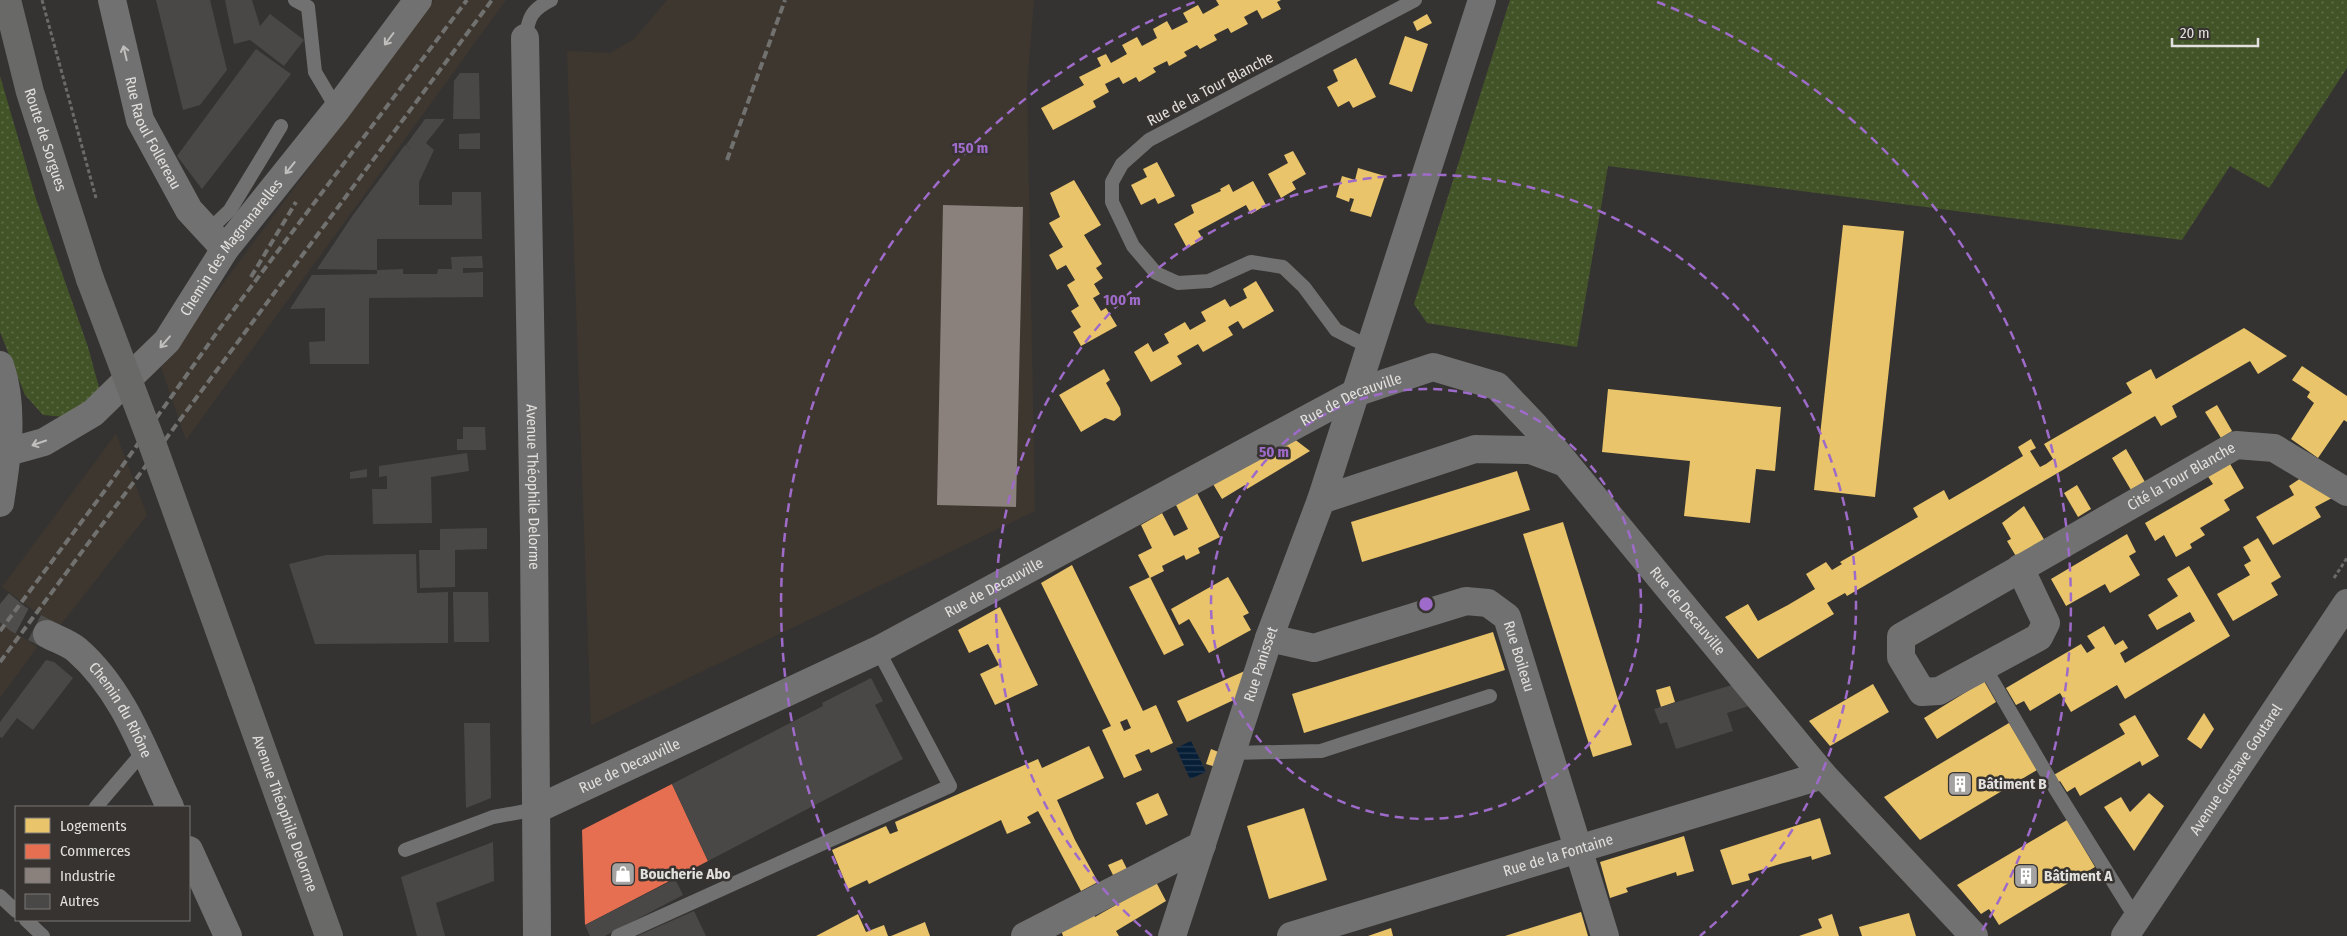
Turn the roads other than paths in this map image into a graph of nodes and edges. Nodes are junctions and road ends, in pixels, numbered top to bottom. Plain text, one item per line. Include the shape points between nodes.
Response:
1 (7, 0) edge
2 (112, 0) edge
3 (295, 0) edge
4 (418, 0) edge
5 (551, 0) edge
6 (1415, 0) edge
7 (1482, 0) edge
8 (525, 38) joint
9 (337, 108) junction
10 (281, 126) dead end
11 (216, 240) junction
12 (1370, 347) junction
13 (0, 365) edge
14 (1355, 393) junction
15 (8, 452) junction
16 (1565, 463) junction
17 (2347, 492) edge
18 (1320, 500) junction
19 (0, 503) edge
20 (2020, 568) junction
21 (2347, 603) edge
22 (47, 634) tunnel mouth
23 (1269, 638) junction
24 (878, 650) junction
25 (1984, 666) junction
26 (241, 690) joint
27 (1490, 696) dead end
28 (144, 751) junction
29 (1232, 753) junction
30 (1823, 775) junction
31 (97, 806) edge
32 (170, 806) edge
33 (537, 809) junction
34 (1202, 845) junction
35 (1578, 848) junction
36 (405, 850) dead end
37 (190, 852) edge
38 (0, 896) edge
39 (15, 910) edge
40 (27, 921) edge
41 (2131, 928) edge
42 (1174, 935) edge
43 (43, 936) edge
44 (227, 936) edge
45 (329, 936) edge
46 (538, 936) edge
47 (618, 936) edge
48 (1024, 936) edge
49 (1292, 936) edge
50 (1605, 936) edge
51 (1974, 936) edge

1 - 26 main road, Route de Sorgues, bridge via 30,92 90,279
11 -> 2 street, Rue Raoul Follereau via 189,210 140,120
3 - 9 lane via 308,7 315,72
4 -> 9 street, Chemin des Magnanarelles
5 - 8 lane via 530,16
6 - 12 lane, Rue de la Tour Blanche via 1149,140 1122,164 1112,182 1112,202 1133,246 1156,273 1178,283 1209,281 1251,262 1283,267 1304,287 1336,330
7 - 12 street, Rue Panisset
8 - 33 street, Avenue Théophile Delorme
9 -> 11 street, Chemin des Magnanarelles
10 - 11 lane via 230,210
11 -> 15 street, Chemin des Magnanarelles via 167,341 93,413 44,442
12 - 14 street, Rue Panisset
13 - 15 street via 7,385
14 - 16 street, Rue de Decauville via 1433,367 1497,386
14 - 18 street, Rue Panisset
14 - 24 street, Rue de Decauville
15 - 19 street
16 - 18 street via 1530,450 1475,449
16 - 30 street, Rue de Decauville
17 - 20 street, Cité la Tour Blanche via 2274,448 2236,445
18 - 23 street, Rue Panisset
20 - 25 street, Cité la Tour Blanche via 2046,623 2038,637
20 - 25 street, Cité la Tour Blanche via 1901,637 1901,657 1922,692 1939,690
21 - 41 street, Avenue Gustave Goutarel
22 - 28 street, Chemin du Rhône via 76,649 108,682
23 - 29 street, Rue Panisset
23 - 35 street, Rue Boileau via 1314,648 1466,601 1488,603 1507,617
24 - 33 street, Rue de Decauville
24 - 47 lane via 950,786
25 - 41 lane
26 - 45 main road, Avenue Théophile Delorme
27 - 29 lane via 1320,751
28 - 31 lane
28 - 32 street, Chemin du Rhône
29 - 34 street, Rue Panisset
30 - 35 street, Rue de la Fontaine
30 - 51 street, Rue de Decauville
33 - 36 lane via 492,817
33 - 46 street, Avenue Théophile Delorme
34 - 42 street, Rue Panisset
34 - 48 street
35 - 49 street, Rue de la Fontaine
35 - 50 street, Rue Boileau
37 - 44 street
38 - 39 lane
40 - 43 lane

